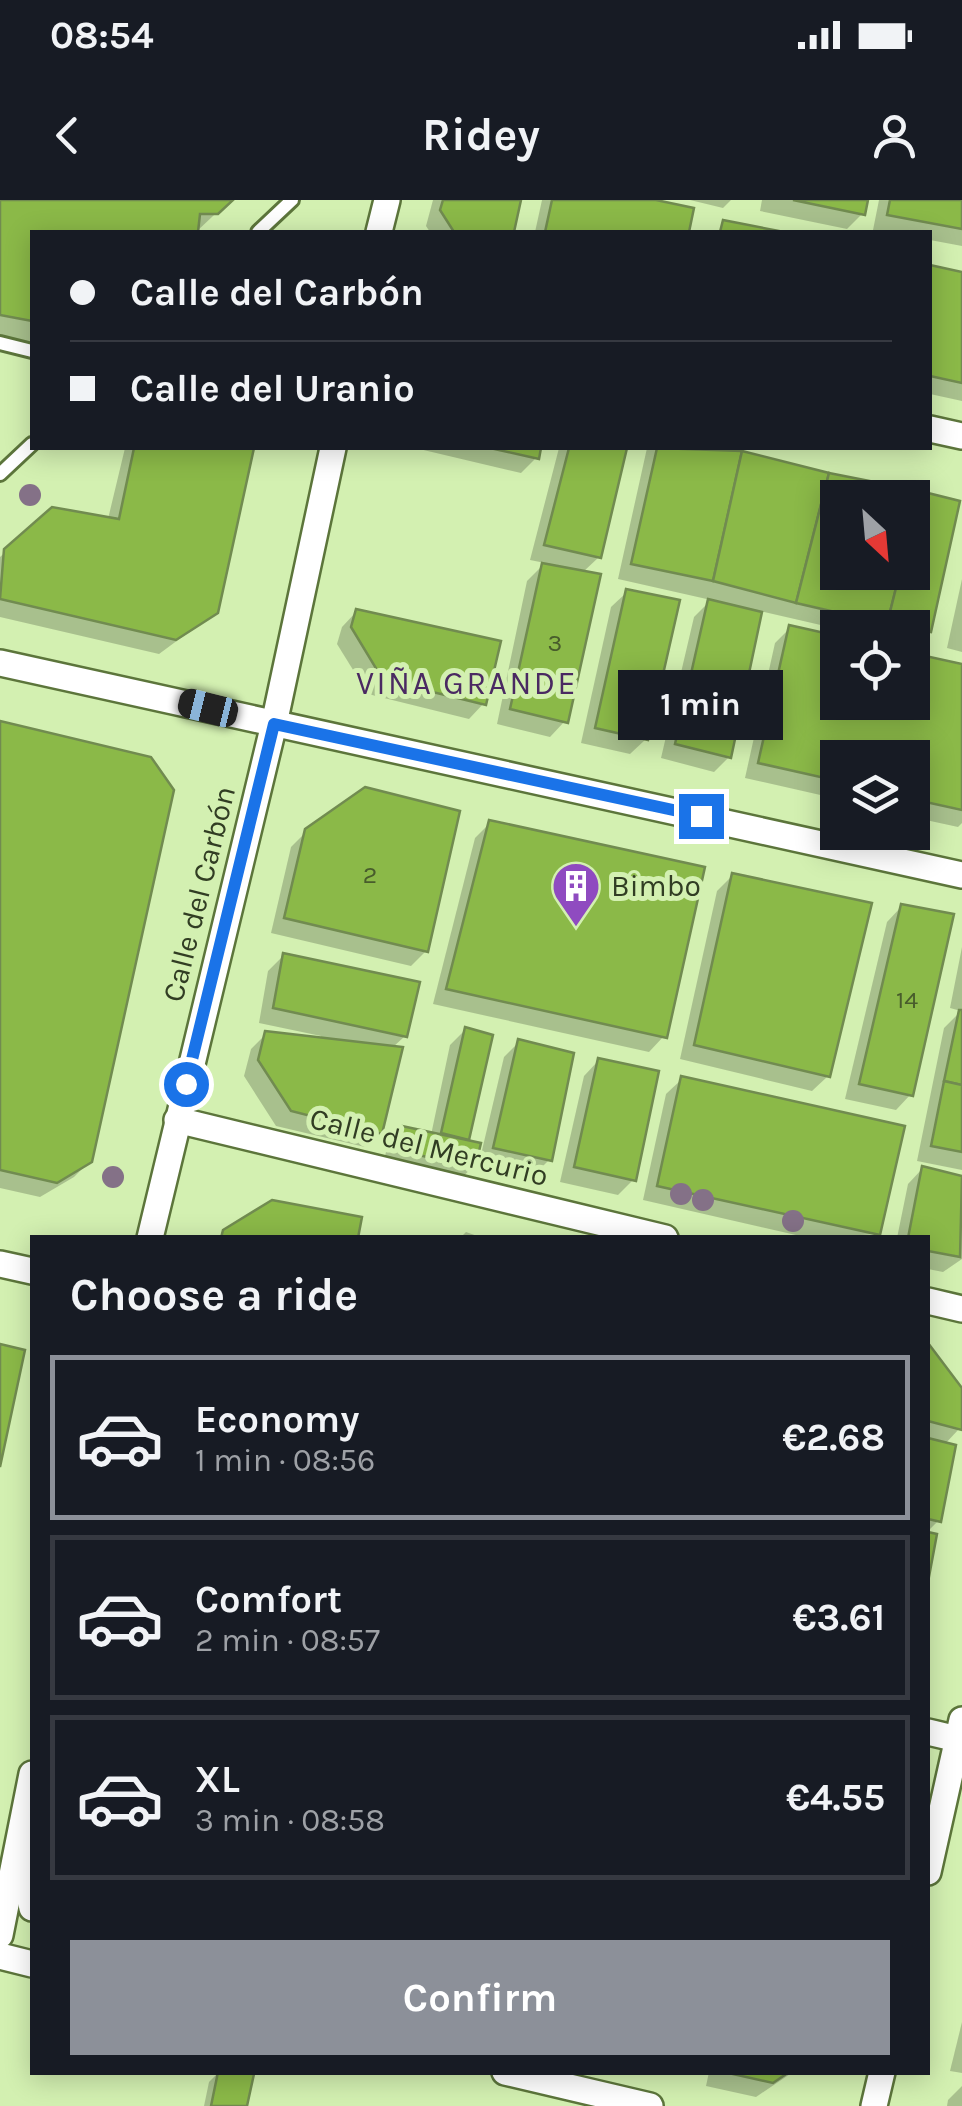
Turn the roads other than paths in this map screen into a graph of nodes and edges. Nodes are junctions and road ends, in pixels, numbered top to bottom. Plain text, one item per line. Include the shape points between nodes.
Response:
1 (292, 200) edge
2 (386, 200) edge
3 (260, 230) edge
4 (379, 230) edge
5 (0, 343) edge
6 (30, 350) edge
7 (932, 429) edge
8 (962, 436) edge
9 (30, 446) edge
10 (333, 450) edge
11 (0, 474) edge
12 (0, 664) edge
13 (274, 724) junction
14 (962, 874) edge
15 (177, 1120) junction
16 (151, 1235) edge
17 (653, 1235) edge
18 (0, 1264) edge
19 (30, 1271) edge
20 (930, 1302) edge
21 (962, 1310) edge
22 (930, 1732) edge
23 (961, 1733) edge
24 (30, 1781) edge
25 (9, 1852) edge
26 (930, 1864) edge
27 (30, 1903) edge
28 (0, 1935) edge
29 (0, 1956) edge
30 (30, 1964) edge
31 (518, 2075) edge
32 (881, 2075) edge
33 (650, 2106) edge
34 (874, 2106) edge

1 - 3 lane
2 - 4 street
5 - 6 lane
7 - 8 street
9 - 11 lane
10 - 13 street, Calle del Carbón
12 - 13 street
13 - 14 street
13 - 15 street, Calle del Carbón
15 - 16 street, Calle del Carbón
15 - 17 street, Calle del Mercurio
18 - 19 street
20 - 21 street
22 - 23 street
23 - 26 street
24 - 25 street
25 - 27 street
25 - 28 street
29 - 30 street
31 - 33 street
32 - 34 street

